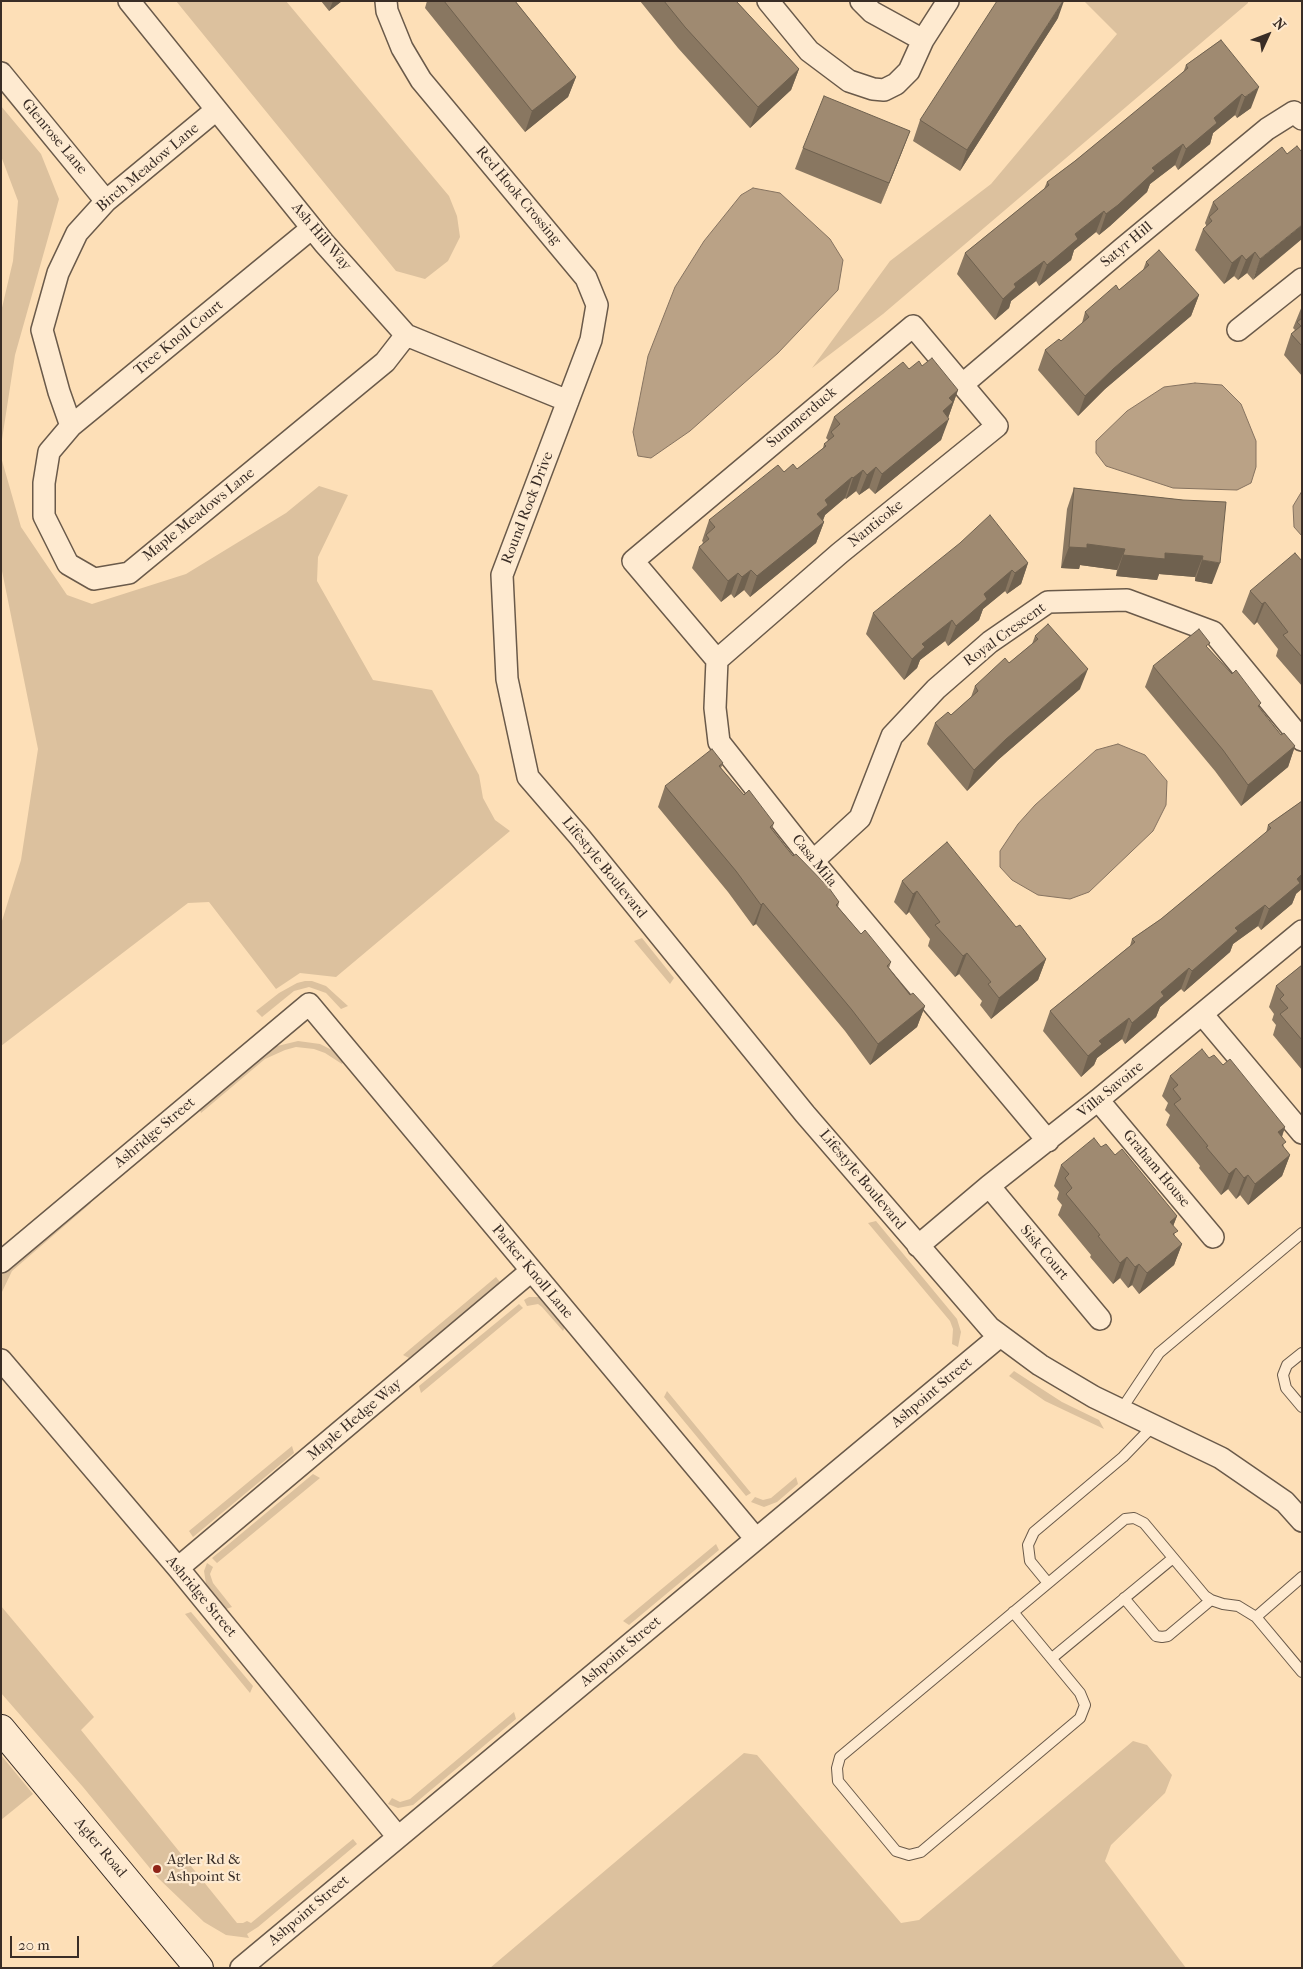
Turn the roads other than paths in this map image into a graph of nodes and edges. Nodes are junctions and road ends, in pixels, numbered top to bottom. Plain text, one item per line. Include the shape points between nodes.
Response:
1 (128, 1) edge
2 (386, 1) edge
3 (768, 1) edge
4 (861, 1) edge
5 (948, 1) edge
6 (923, 40) junction
7 (1, 73) edge
8 (216, 110) junction
9 (1298, 115) edge
10 (106, 201) junction
11 (312, 228) junction
12 (1302, 279) edge
13 (1238, 330) dead end
14 (406, 335) junction
15 (963, 384) junction
16 (568, 401) junction
17 (72, 426) junction
18 (49, 452) joint
19 (718, 660) junction
20 (520, 737) joint
21 (1302, 740) edge
22 (813, 861) junction
23 (1302, 931) edge
24 (309, 1004) joint
25 (1202, 1014) junction
26 (1098, 1100) junction
27 (1302, 1133) edge
28 (1048, 1140) junction
29 (989, 1186) junction
30 (1302, 1232) edge
31 (1213, 1237) dead end
32 (918, 1246) junction
33 (1, 1262) edge
34 (531, 1271) junction
35 (1100, 1319) dead end
36 (1000, 1336) junction
37 (1302, 1353) edge
38 (1, 1360) edge
39 (1302, 1407) edge
40 (1120, 1410) junction
41 (1153, 1426) junction
42 (1302, 1521) edge
43 (756, 1540) junction
44 (1173, 1558) junction
45 (178, 1568) junction
46 (1302, 1577) edge
47 (1048, 1583) junction
48 (1124, 1598) junction
49 (1211, 1600) junction
50 (1013, 1612) junction
51 (1256, 1617) junction
52 (1052, 1658) junction
53 (1302, 1672) edge
54 (1, 1729) edge
55 (398, 1837) junction
56 (199, 1968) edge
57 (241, 1968) edge

1 - 8 street, Ash Hill Way
2 - 16 street, Red Hook Crossing via 402,48 421,80 586,278 597,305 591,340
3 - 6 street via 809,51 849,81 873,89 884,90 896,84 909,71
4 - 6 street via 872,12
5 - 6 street
7 - 10 street, Glenrose Lane
8 - 10 street, Birch Meadow Lane
8 - 11 street, Ash Hill Way
9 - 15 street, Satyr Hill via 1267,129
10 - 17 street, Birch Meadow Lane via 77,233 58,273 42,330
11 - 14 street, Ash Hill Way
11 - 17 street, Tree Knoll Court
12 - 13 street
14 - 16 street, Ash Hill Way
14 - 18 street, Maple Meadows Lane via 385,362 129,573 94,579 68,564 44,516 44,483
15 - 19 street, Nanticoke via 997,426 840,553
15 - 19 street, Summerduck via 913,326 633,561
16 - 20 street, Round Rock Drive via 502,575 507,679
17 - 18 street, Tree Knoll Court
19 - 22 street, Casa Mila via 715,708 719,742
20 - 32 street, Lifestyle Boulevard via 528,777
21 - 22 street, Royal Crescent via 1213,632 1127,600 1048,602 990,642 936,689 892,736 860,818
22 - 28 street, Casa Mila
23 - 25 street, Villa Savoire
24 - 33 street, Ashridge Street
24 - 34 street, Parker Knoll Lane
25 - 26 street, Villa Savoire
25 - 27 street
26 - 28 street, Villa Savoire
26 - 31 street, Graham House
28 - 29 street, Villa Savoire
29 - 32 street, Villa Savoire
29 - 35 street, Sisk Court
30 - 40 lane via 1159,1353
32 - 36 street, Lifestyle Boulevard
34 - 43 street, Parker Knoll Lane
34 - 45 street, Maple Hedge Way
36 - 40 street, Lifestyle Boulevard via 1040,1365
36 - 43 street, Ashpoint Street
37 - 39 lane via 1287,1365 1282,1375 1286,1388
38 - 45 street, Ashridge Street
40 - 41 street, Lifestyle Boulevard
41 - 42 street, Lifestyle Boulevard via 1221,1458 1285,1502
41 - 47 lane via 1123,1457 1034,1532 1028,1545 1030,1561
43 - 55 street, Ashpoint Street
44 - 47 lane via 1144,1523 1134,1518 1125,1519
44 - 48 lane
44 - 49 lane
45 - 55 street, Ashridge Street
46 - 51 lane
47 - 50 lane
48 - 49 lane via 1156,1636 1162,1638
48 - 52 lane
49 - 51 lane via 1238,1606
50 - 52 lane
50 - 52 lane via 840,1757 838,1781 896,1851 921,1852 1080,1718 1085,1705 1080,1692
51 - 53 lane
54 - 56 main road, Agler Road
55 - 57 street, Ashpoint Street

